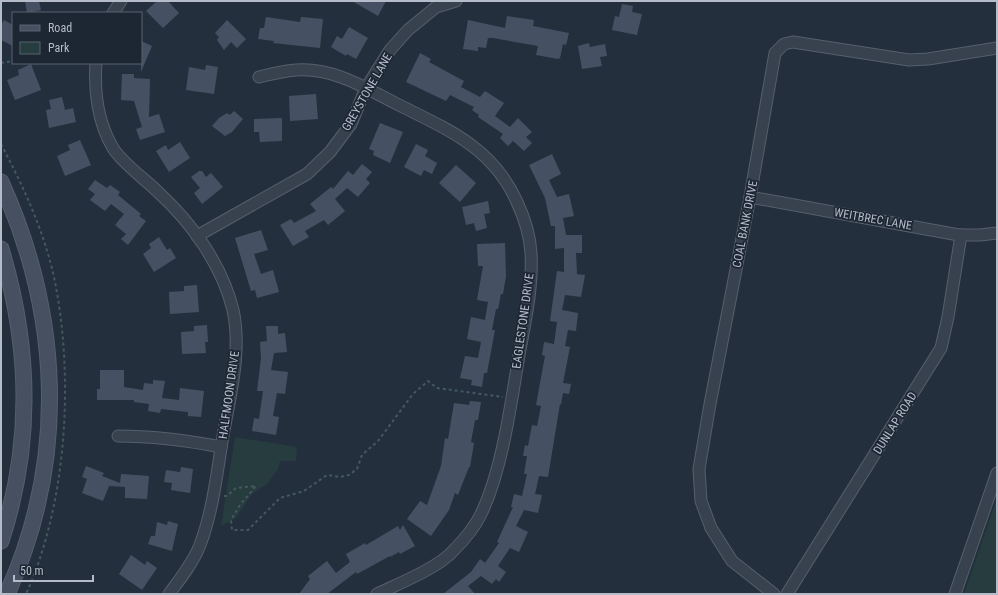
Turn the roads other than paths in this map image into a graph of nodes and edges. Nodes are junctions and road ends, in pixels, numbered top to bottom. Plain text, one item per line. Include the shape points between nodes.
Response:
1 (121, 1) edge
2 (456, 1) edge
3 (434, 4) edge
4 (114, 12) edge
5 (997, 48) edge
6 (96, 64) edge
7 (259, 77) dead end
8 (366, 88) junction
9 (1, 182) edge
10 (750, 197) junction
11 (997, 232) edge
12 (961, 234) junction
13 (198, 236) junction
14 (1, 248) edge
15 (118, 436) dead end
16 (221, 447) junction
17 (997, 472) edge
18 (1, 541) edge
19 (7, 594) edge
20 (169, 594) edge
21 (377, 594) edge
22 (774, 594) edge
23 (788, 594) edge
24 (955, 594) edge

1 - 4 street
2 - 3 street, GREYSTONE LANE
3 - 8 street, GREYSTONE LANE via 390,50
5 - 10 street, COAL BANK DRIVE via 909,60 792,42 784,44 775,53
6 - 13 street, HALFMOON DRIVE via 96,99 113,148 175,207
7 - 8 street, EAGLESTONE DRIVE via 297,70 322,71
8 - 13 street, GREYSTONE LANE via 351,124 330,152 307,174
8 - 21 street, EAGLESTONE DRIVE via 467,140 488,158 517,201 526,226 531,252 531,286 512,398 495,476 480,515 452,552 421,573
9 - 19 main road via 22,232 38,285 47,338 50,395 47,451 37,507 22,558
10 - 12 street, WEITBREC LANE
10 - 22 street, COAL BANK DRIVE via 699,469 701,500 711,528 732,561
11 - 12 street, WEITBREC LANE via 980,235
12 - 23 street, DUNLAP ROAD via 948,317 940,348
13 - 16 street, HALFMOON DRIVE via 223,280 235,324 235,366
14 - 18 main road via 18,314 25,395 18,476
15 - 16 street via 182,439
16 - 20 street, HALFMOON DRIVE via 209,518 199,546
17 - 24 street

